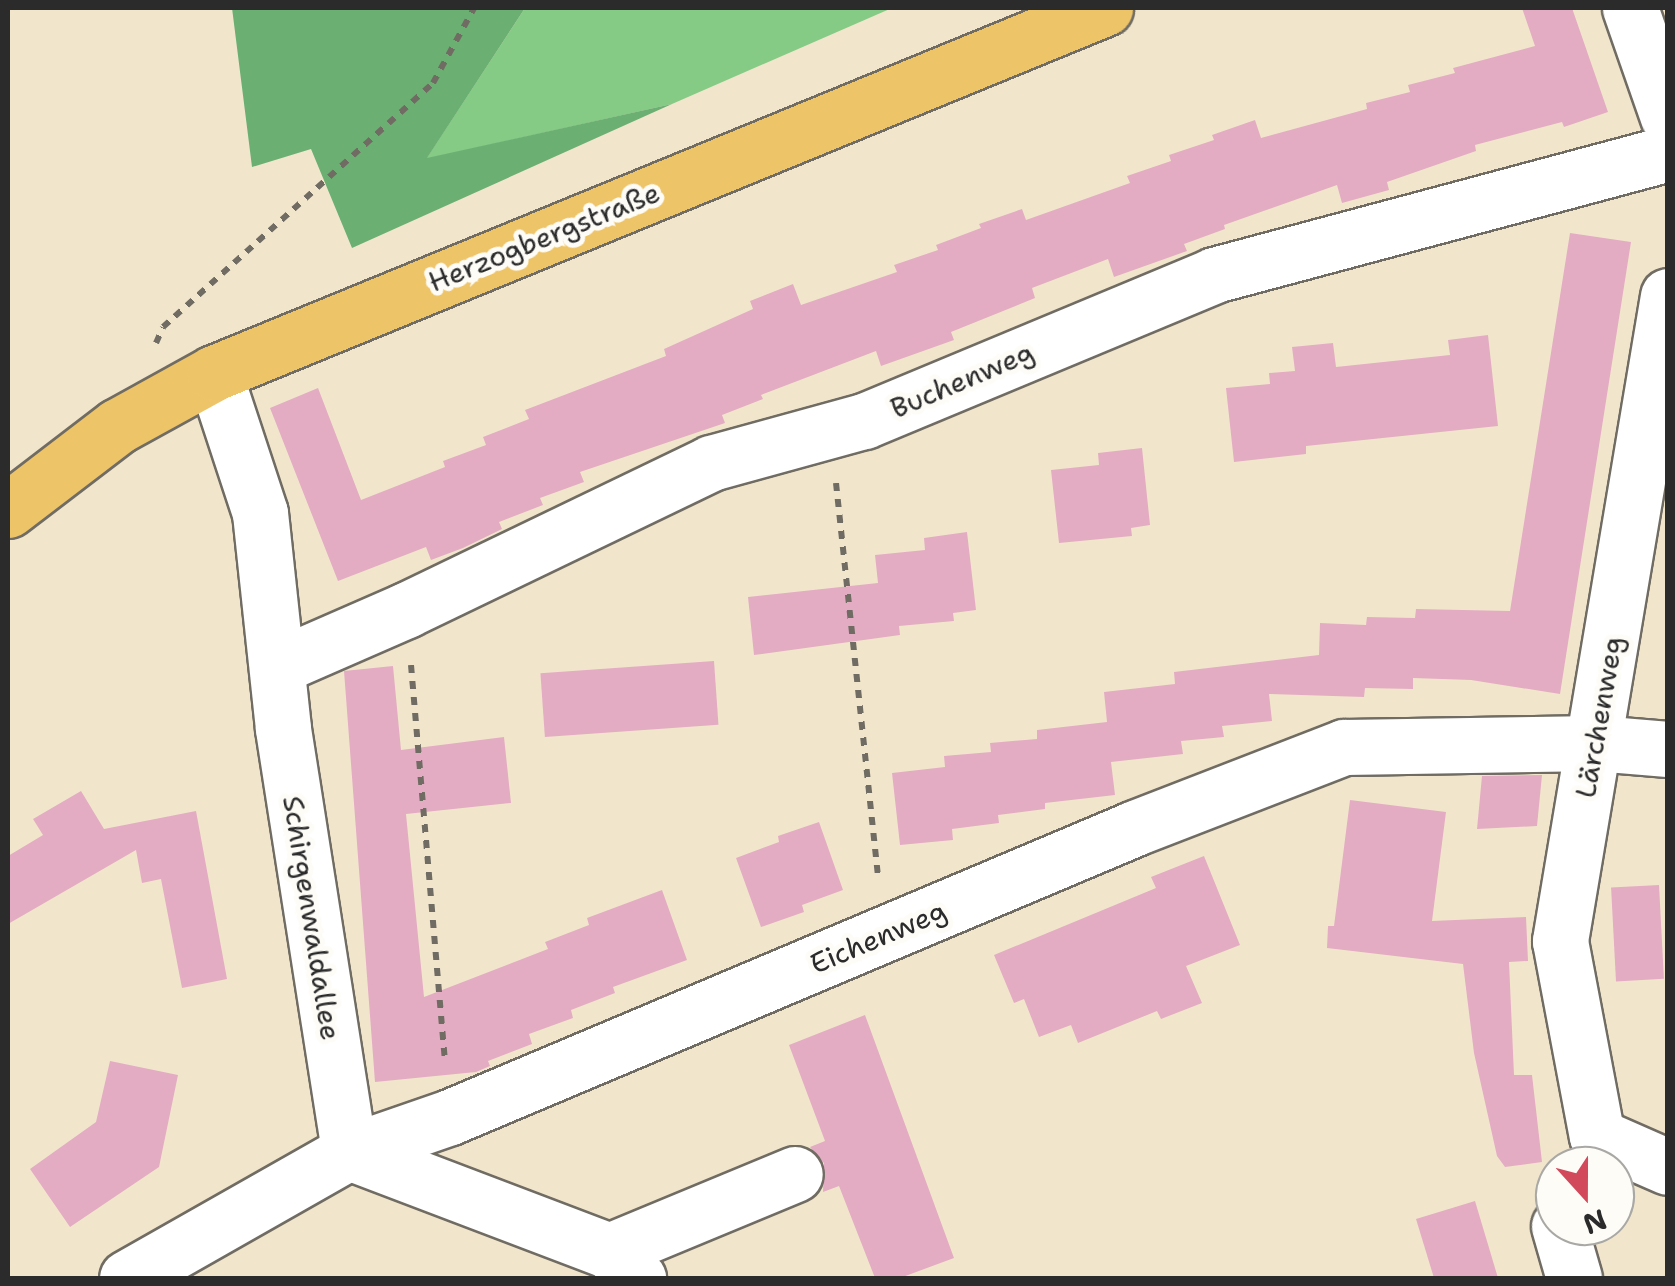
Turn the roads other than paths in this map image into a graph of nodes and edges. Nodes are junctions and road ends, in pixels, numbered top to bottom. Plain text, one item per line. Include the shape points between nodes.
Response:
1 (1104, 8) edge
2 (1630, 8) edge
3 (1668, 116) edge
4 (1668, 152) edge
5 (1668, 296) edge
6 (214, 373) junction
7 (8, 510) edge
8 (278, 666) junction
9 (1596, 743) junction
10 (1668, 749) edge
11 (1589, 1146) edge
12 (349, 1152) junction
13 (1635, 1160) edge
14 (1668, 1167) edge
15 (794, 1174) dead end
16 (1565, 1246) edge
17 (624, 1264) edge
18 (127, 1278) edge
19 (1574, 1278) edge

1 - 6 main road, Herzogbergstraße
2 - 3 street
4 - 8 street, Buchenweg via 1214,275 864,421 711,464
5 - 9 street, Lärchenweg
6 - 7 main road, Herzogbergstraße via 118,426
6 - 8 street, Schirgenwaldallee via 260,513
8 - 12 street, Schirgenwaldallee
9 - 10 street, Eichenweg
9 - 11 street, Lärchenweg via 1560,940
9 - 12 street, Eichenweg via 1344,747 1135,828 450,1117
12 - 17 street
12 - 18 street, Eichenweg
13 - 14 street, Lärchenweg
15 - 17 street
16 - 19 street

